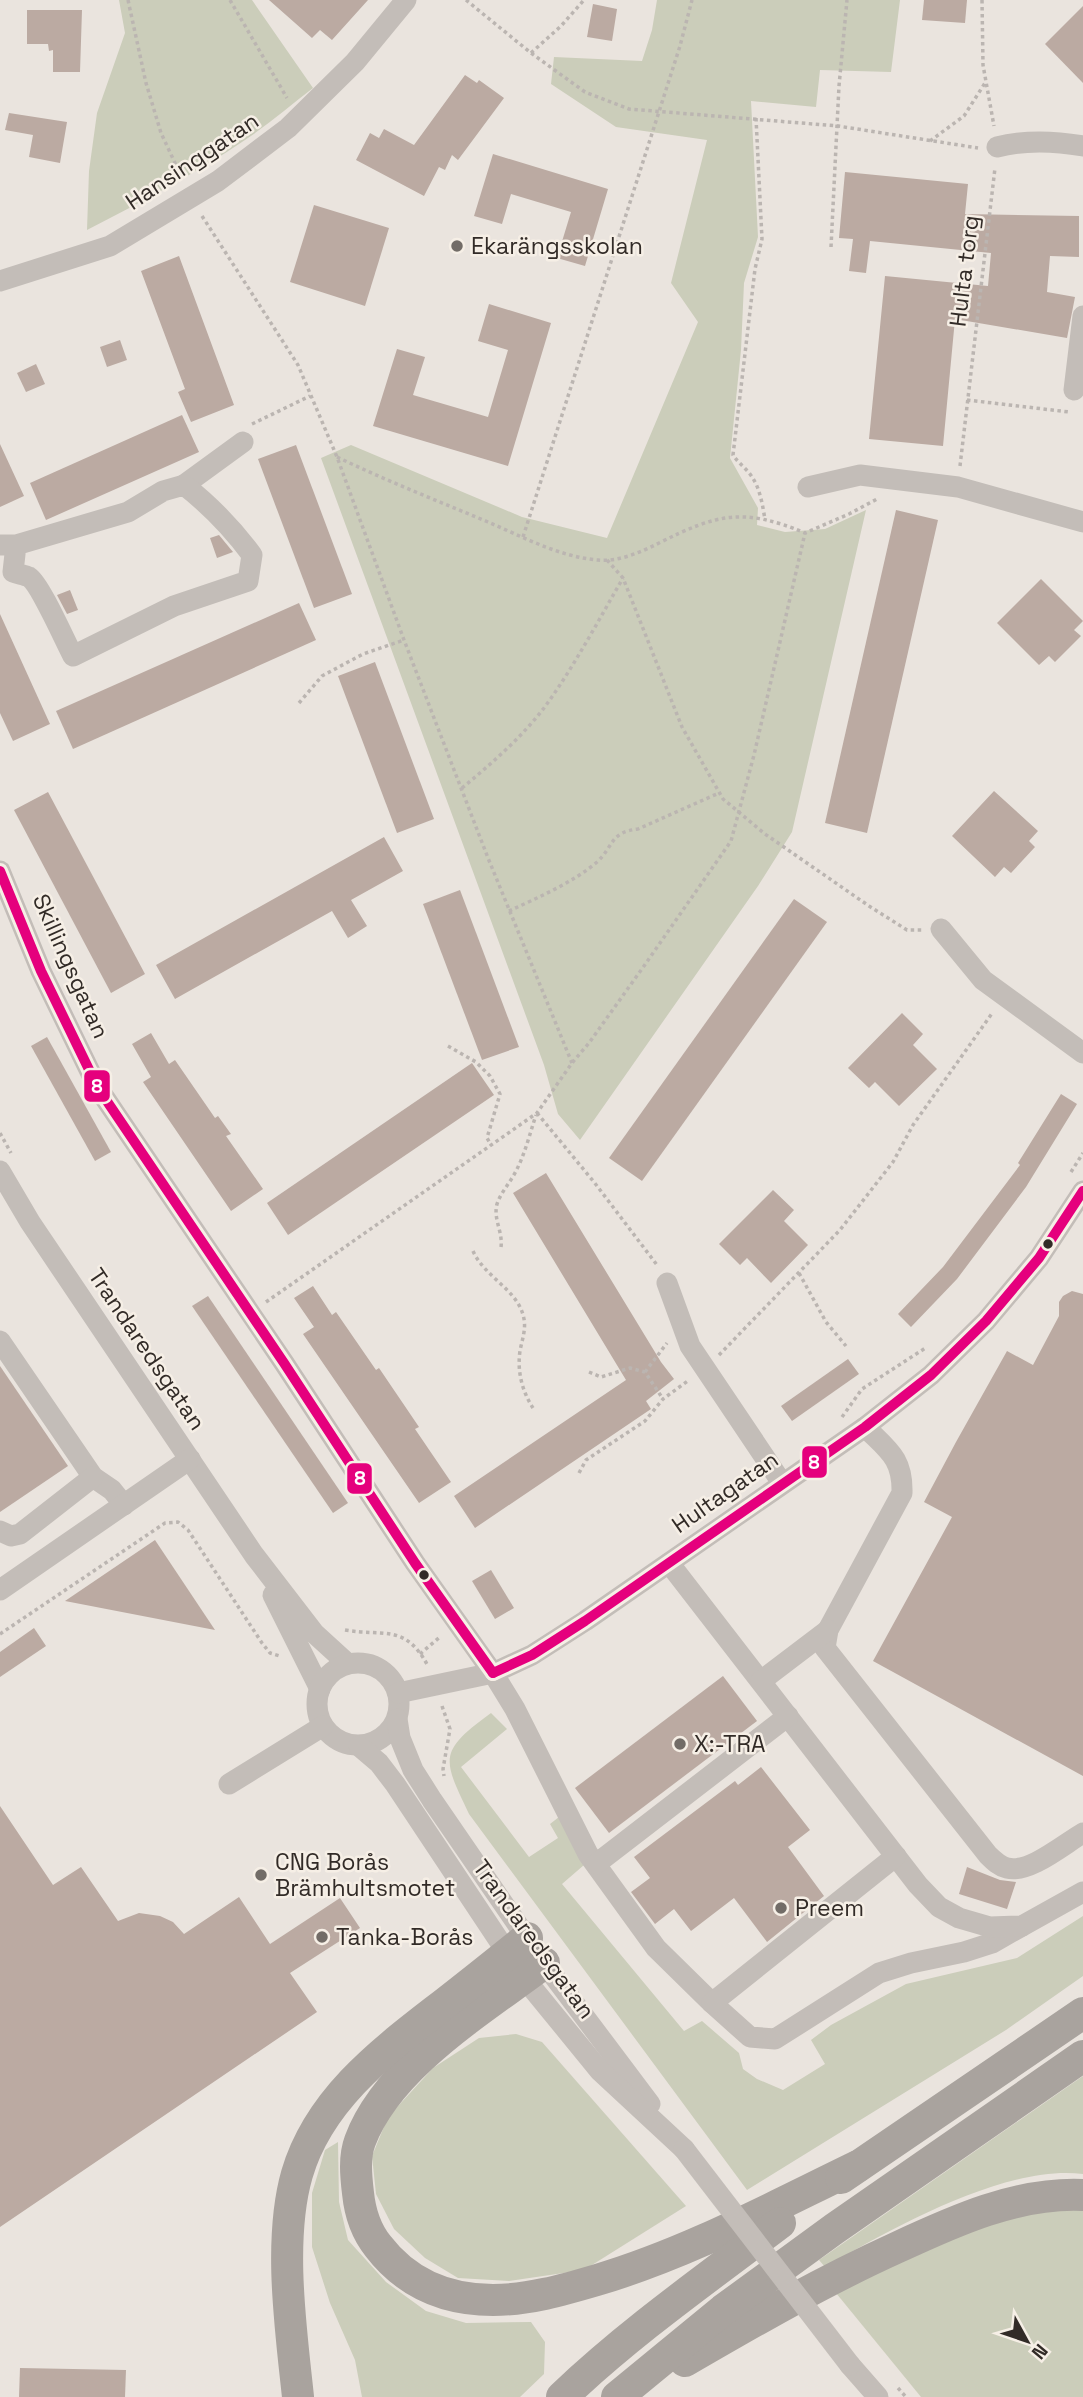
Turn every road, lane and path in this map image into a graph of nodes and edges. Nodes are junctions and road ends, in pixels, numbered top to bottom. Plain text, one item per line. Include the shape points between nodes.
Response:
1 (128, 0) edge
2 (230, 0) edge
3 (406, 0) edge
4 (584, 0) edge
5 (691, 0) edge
6 (848, 0) edge
7 (982, 0) edge
8 (467, 1) edge
9 (531, 53) junction
10 (985, 83) junction
11 (659, 112) junction
12 (299, 118) junction
13 (756, 118) junction
14 (838, 126) junction
15 (930, 141) junction
16 (1083, 146) edge
17 (997, 147) junction
18 (191, 198) junction
19 (831, 247) dead end
20 (0, 281) edge
21 (1083, 316) edge
22 (1074, 390) joint
23 (310, 396) junction
24 (967, 400) junction
25 (243, 442) joint
26 (337, 457) junction
27 (184, 485) junction
28 (808, 487) dead end
29 (958, 487) junction
30 (880, 498) dead end
31 (765, 520) junction
32 (1083, 522) edge
33 (805, 533) junction
34 (523, 537) junction
35 (8, 545) edge
36 (607, 560) junction
37 (623, 578) junction
38 (404, 640) junction
39 (299, 703) dead end
40 (462, 788) junction
41 (719, 793) junction
42 (738, 814) junction
43 (0, 871) edge
44 (509, 911) junction
45 (941, 929) joint
46 (1004, 996) junction
47 (447, 1046) dead end
48 (1083, 1053) edge
49 (572, 1063) junction
50 (537, 1113) junction
51 (492, 1145) junction
52 (0, 1171) edge
53 (1083, 1191) edge
54 (501, 1247) dead end
55 (473, 1251) dead end
56 (799, 1273) junction
57 (667, 1283) joint
58 (251, 1313) junction
59 (684, 1330) junction
60 (0, 1341) edge
61 (846, 1346) dead end
62 (705, 1369) junction
63 (589, 1372) dead end
64 (645, 1372) junction
65 (663, 1399) junction
66 (533, 1408) dead end
67 (865, 1427) junction
68 (190, 1459) junction
69 (579, 1473) dead end
70 (93, 1477) junction
71 (782, 1483) junction
72 (124, 1505) junction
73 (0, 1531) edge
74 (669, 1563) junction
75 (0, 1590) edge
76 (828, 1630) junction
77 (0, 1634) edge
78 (306, 1640) junction
79 (348, 1664) junction
80 (493, 1673) junction
81 (761, 1681) junction
82 (436, 1685) junction
83 (320, 1689) junction
84 (398, 1693) junction
85 (788, 1716) junction
86 (397, 1719) junction
87 (323, 1726) junction
88 (359, 1746) junction
89 (444, 1778) dead end
90 (229, 1784) dead end
91 (1083, 1833) edge
92 (896, 1856) junction
93 (596, 1864) junction
94 (1083, 1892) edge
95 (1022, 1926) junction
96 (526, 1958) junction
97 (712, 2003) junction
98 (1083, 2013) edge
99 (1083, 2056) edge
100 (858, 2166) junction
101 (1083, 2195) edge
102 (850, 2365) junction
103 (298, 2397) edge
104 (562, 2397) edge
105 (617, 2397) edge
106 (623, 2397) edge
107 (869, 2397) edge
108 (878, 2397) edge

1 - 18 path via 161,133
2 - 12 path
3 - 12 street, Hansinggatan via 355,62
4 - 9 path
5 - 11 path
6 - 14 path
7 - 10 path, Hulta torg
8 - 9 path
9 - 11 path via 585,92 629,109
10 - 15 path via 964,116
10 - 17 path, Hulta torg
11 - 13 path
11 - 34 path
12 - 18 street, Hansinggatan
13 - 14 path
13 - 31 path via 762,239 733,456 752,476
14 - 15 path
14 - 19 path
15 - 17 path
16 - 17 street via 1061,142
17 - 24 path, Hulta torg
18 - 20 street, Hansinggatan via 110,246
18 - 23 path via 298,365
21 - 22 street
22 - 24 path via 1071,412
23 - 25 path via 253,422
23 - 26 path
24 - 29 path, Hulta torg
25 - 27 street
26 - 34 path
26 - 38 path
27 - 35 street via 163,491 128,512
27 - 35 street via 226,522 252,555 248,580 174,606 74,656 42,594 30,578 13,572
28 - 29 street via 860,475
29 - 32 street
30 - 33 path
31 - 33 path
31 - 36 path via 720,517 643,551
33 - 42 path
34 - 36 path via 574,556
36 - 37 path
37 - 40 path via 543,709
37 - 41 path via 672,703
38 - 39 path via 363,654 322,676
38 - 40 path
40 - 44 path
41 - 42 path
41 - 44 path via 616,836 597,861 548,893
42 - 45 path via 907,930
42 - 49 path via 731,841
43 - 58 street, Skillingsgatan via 41,971 98,1088
44 - 49 path
45 - 46 street via 983,980
46 - 48 street
46 - 56 path via 892,1161 840,1230
47 - 51 path via 476,1062 491,1076 500,1094 487,1138
49 - 50 path
50 - 51 path
50 - 54 path via 516,1172 496,1206
50 - 57 path via 647,1250
51 - 58 path
52 - 68 street, Trandaredsgatan via 57,1264
53 - 67 street, Hultagatan via 1039,1258 986,1321 931,1375
55 - 66 path via 521,1308 521,1381
56 - 61 path
56 - 62 path
57 - 59 street
58 - 80 street, Skillingsgatan
59 - 62 street
59 - 64 path via 669,1340
60 - 70 street
62 - 65 path
62 - 71 street
63 - 64 path via 601,1377 630,1368
64 - 65 path
65 - 69 path via 645,1421 586,1460
67 - 71 street, Hultagatan
67 - 76 street via 898,1463 902,1493
68 - 72 street
68 - 78 street, Trandaredsgatan
70 - 72 street via 113,1490
70 - 73 street via 20,1534
71 - 74 street, Hultagatan
72 - 75 street
74 - 80 street, Hultagatan via 532,1655
74 - 81 street
76 - 81 street
76 - 91 street via 825,1648 834,1662 998,1864 1008,1869 1031,1865
77 - 78 path via 165,1523 178,1522 188,1530 270,1653 288,1654
78 - 79 street, Trandaredsgatan
78 - 82 path via 325,1627 395,1633 415,1646
78 - 83 street, Trandaredsgatan
79 - 83 street via 331,1674
79 - 84 street via 379,1669
80 - 82 street, Hultagatan
80 - 93 street, Skillingsgatan
81 - 85 street
82 - 84 street, Hultagatan
82 - 89 path via 450,1729
83 - 87 street, Trandaredsgatan via 317,1708
84 - 86 street, Trandaredsgatan
85 - 92 street
85 - 93 street
86 - 88 street via 379,1740
86 - 96 street, Trandaredsgatan via 413,1770
87 - 88 street, Trandaredsgatan via 338,1741
87 - 90 street
88 - 96 street, Trandaredsgatan via 379,1763
92 - 95 street via 918,1885 949,1913 990,1927
92 - 97 street
93 - 97 street, Skillingsgatan via 656,1948
94 - 95 street, Skillingsgatan
95 - 97 street, Skillingsgatan via 992,1943 879,1973 775,2039 750,2037
96 - 100 highway via 403,2074 377,2106 359,2143 355,2174 369,2234 409,2278 472,2299 530,2297 570,2288 640,2267 707,2239
96 - 102 street, Trandaredsgatan, bridge via 684,2149
96 - 103 highway via 367,2065 313,2133 297,2175 290,2214 288,2273
98 - 100 highway
99 - 105 highway via 767,2277
100 - 104 highway via 698,2284
101 - 106 highway via 1025,2201 960,2218 838,2274
102 - 107 street, Trandaredsgatan
102 - 108 street, Trandaredsgatan

